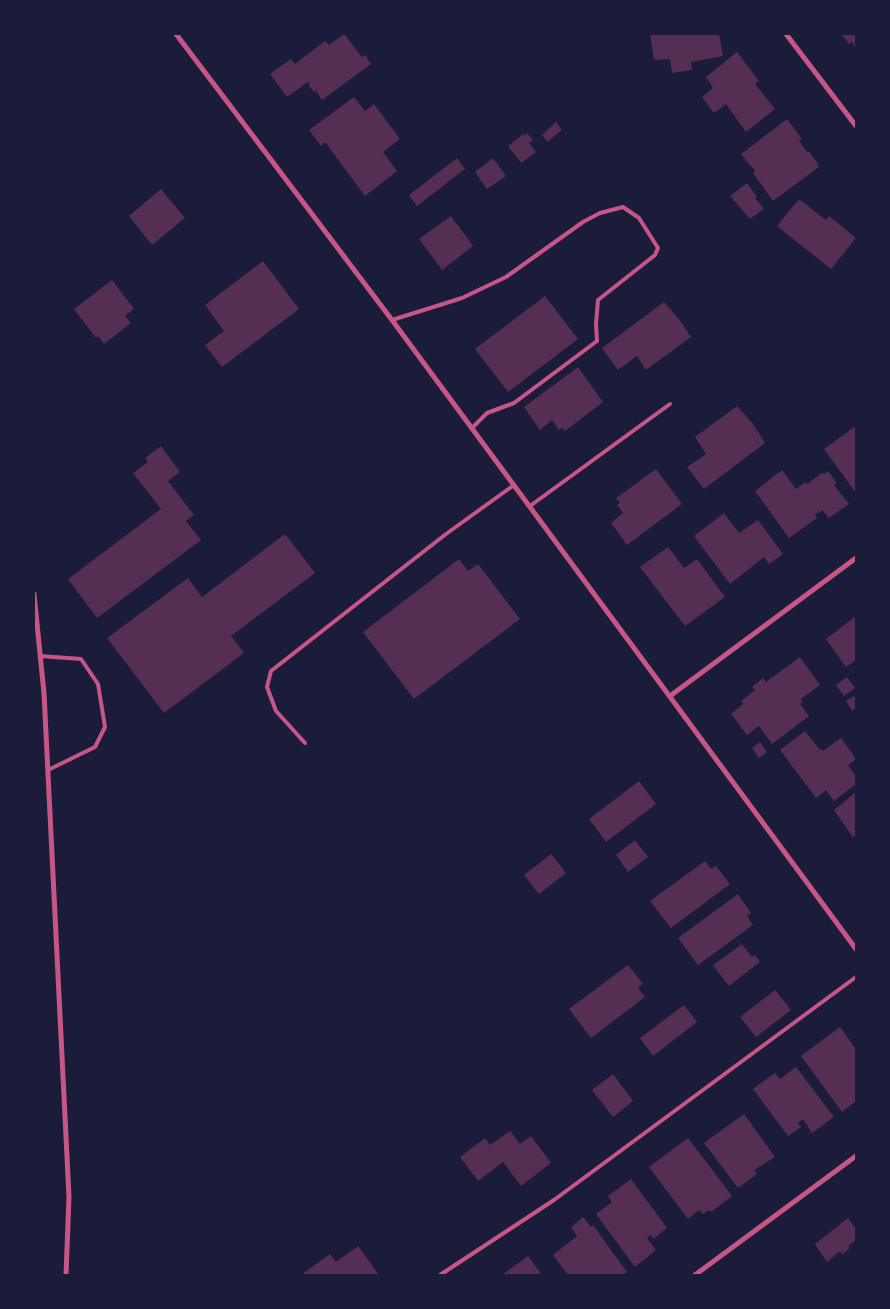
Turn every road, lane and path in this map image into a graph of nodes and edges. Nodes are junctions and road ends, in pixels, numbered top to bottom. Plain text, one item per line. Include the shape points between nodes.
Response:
1 (176, 34) edge
2 (786, 34) edge
3 (856, 126) edge
4 (392, 320) junction
5 (670, 404) dead end
6 (472, 428) junction
7 (514, 485) junction
8 (530, 506) junction
9 (856, 558) edge
10 (34, 594) edge
11 (40, 656) junction
12 (670, 696) junction
13 (306, 743) dead end
14 (48, 770) junction
15 (856, 948) edge
16 (856, 977) edge
17 (856, 1156) edge
18 (66, 1275) edge
19 (440, 1275) edge
20 (695, 1275) edge

1 - 4 street
2 - 3 street
4 - 6 street
4 - 6 lane via 455,301 506,278 600,213 623,208 639,218 658,248 655,255 598,300 597,340 514,403 487,413
5 - 8 lane
6 - 7 street
7 - 8 street
7 - 13 lane via 271,671 267,687 276,711
8 - 12 street
9 - 12 street
10 - 11 street
11 - 14 street
11 - 14 lane via 80,659 98,684 106,727 95,747
12 - 15 street
14 - 18 street via 68,1197
16 - 19 lane via 554,1200
17 - 20 street

